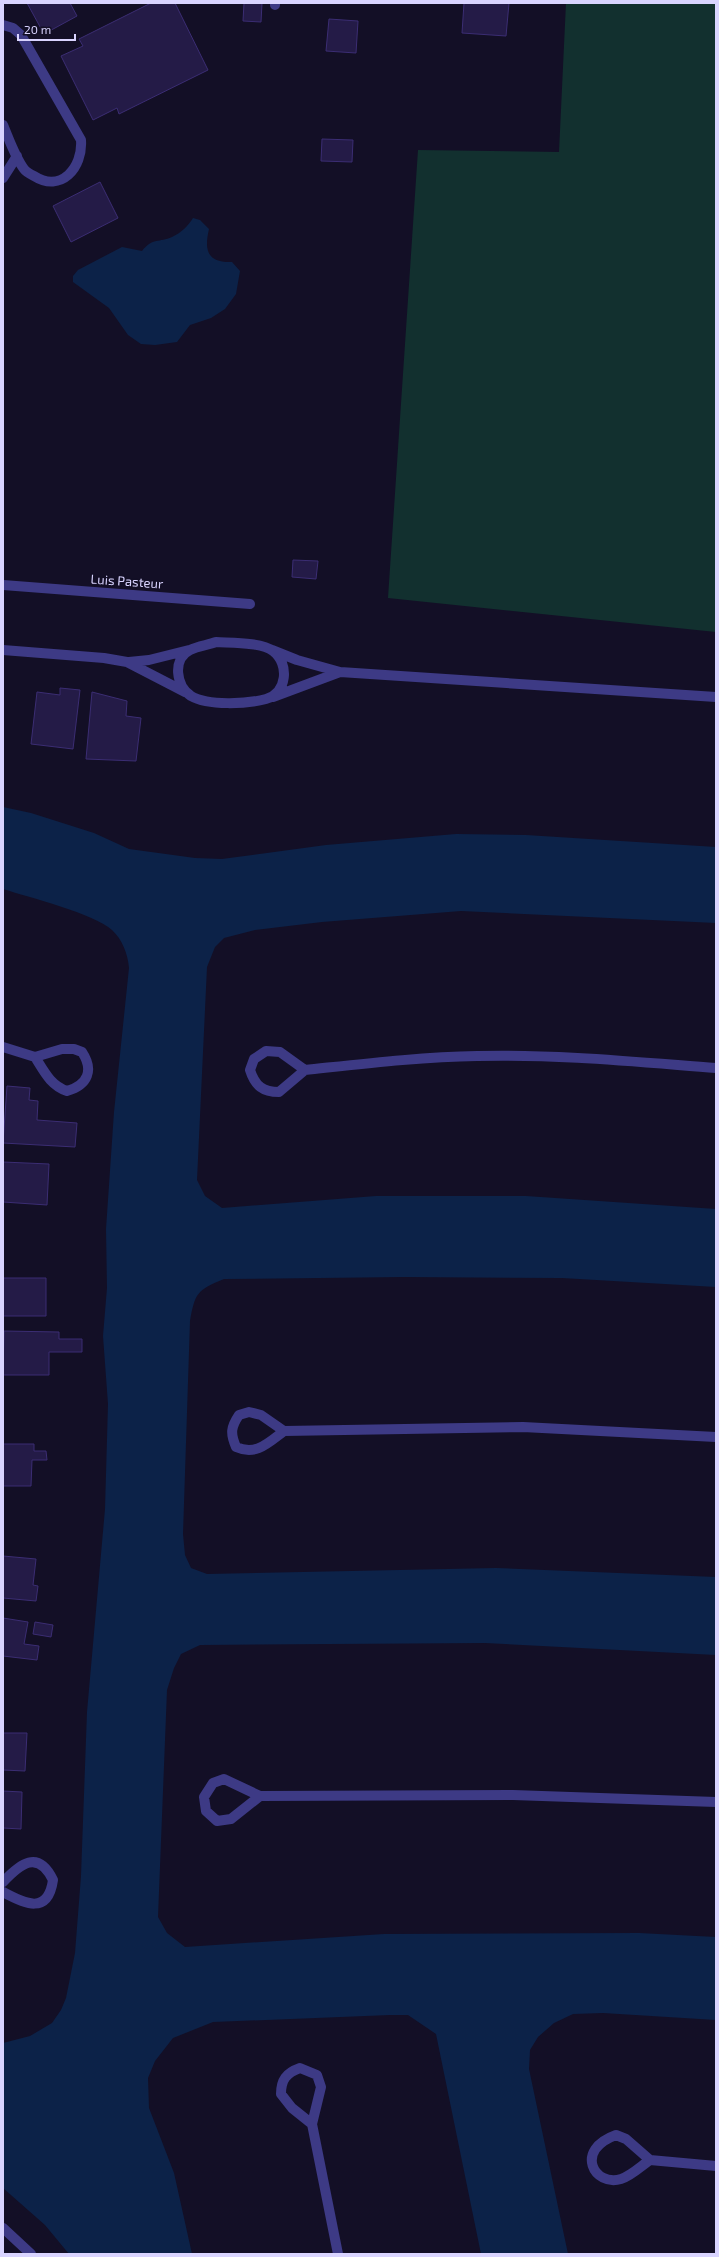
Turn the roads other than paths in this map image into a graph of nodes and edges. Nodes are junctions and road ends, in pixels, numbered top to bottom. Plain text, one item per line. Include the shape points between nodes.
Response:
1 (3, 25) edge
2 (3, 125) edge
3 (17, 156) junction
4 (3, 178) edge
5 (3, 585) edge
6 (250, 604) dead end
7 (3, 650) edge
8 (189, 650) junction
9 (272, 650) junction
10 (127, 662) junction
11 (340, 672) junction
12 (191, 696) junction
13 (273, 697) junction
14 (716, 697) edge
15 (3, 1047) edge
16 (35, 1056) junction
17 (716, 1068) edge
18 (305, 1070) junction
19 (284, 1431) junction
20 (716, 1437) edge
21 (260, 1796) junction
22 (716, 1802) edge
23 (3, 1882) edge
24 (3, 1892) edge
25 (312, 2124) junction
26 (650, 2160) junction
27 (716, 2166) edge
28 (3, 2228) edge
29 (31, 2254) edge
30 (338, 2254) edge

1 - 3 street via 14,28 21,35 81,140 82,152 79,163 69,175 55,182 39,180 24,171
2 - 3 street
3 - 4 street
5 - 6 street, Luis Pasteur
7 - 10 street
8 - 9 street via 216,642 254,645
8 - 10 street via 149,660
8 - 12 street via 181,659 177,672 181,686
9 - 11 street
9 - 13 street via 282,661 285,673 282,684
10 - 12 street
11 - 13 street
11 - 14 street
12 - 13 street via 226,703 258,701
15 - 16 street
16 - 16 street via 50,1080 59,1088 67,1091 76,1089 88,1076 87,1059 82,1052 62,1049
17 - 18 street via 577,1058 477,1056 427,1058
18 - 18 street via 280,1052 266,1051 254,1059 250,1070 258,1087 267,1092 279,1092
19 - 19 street via 261,1415 250,1412 238,1415 231,1427 236,1447 246,1451 266,1445
19 - 20 street via 523,1427
21 - 21 street via 224,1779 213,1783 204,1796 206,1811 217,1821 232,1819
21 - 22 street via 513,1795
23 - 24 street via 16,1868 35,1862 43,1866 53,1880 48,1896 41,1903 22,1902
25 - 25 street via 321,2087 317,2075 300,2068 286,2075 281,2085 281,2094 292,2108
25 - 30 street
26 - 26 street via 626,2139 616,2135 604,2140 594,2150 591,2160 596,2172 608,2179 622,2179
26 - 27 street
28 - 29 street

